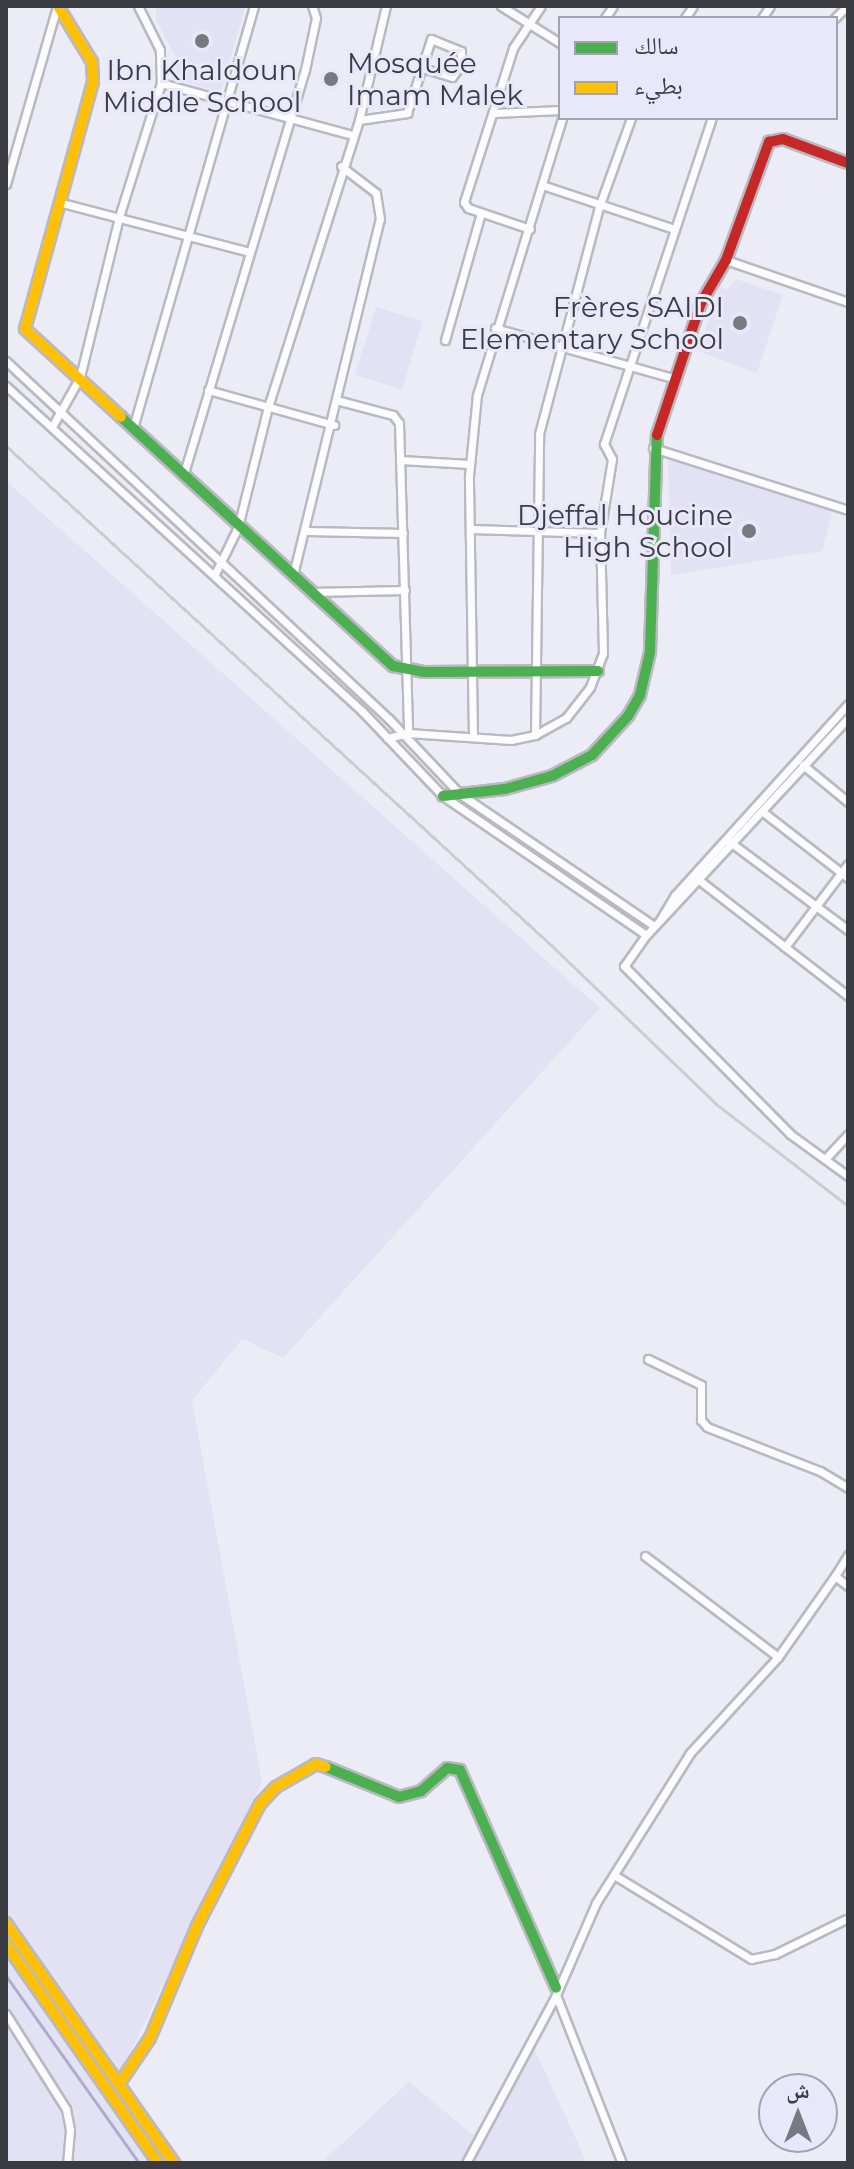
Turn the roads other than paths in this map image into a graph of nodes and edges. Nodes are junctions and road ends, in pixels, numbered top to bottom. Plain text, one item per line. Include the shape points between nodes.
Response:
1 (57, 6) edge
2 (254, 6) edge
3 (312, 6) edge
4 (386, 6) edge
5 (501, 6) edge
6 (541, 6) edge
7 (141, 8) edge
8 (528, 26) junction
9 (558, 42) edge
10 (422, 68) junction
11 (161, 83) junction
12 (226, 102) junction
13 (558, 110) edge
14 (494, 113) junction
15 (287, 118) junction
16 (359, 120) junction
17 (561, 120) edge
18 (630, 120) edge
19 (711, 120) edge
20 (353, 135) junction
21 (848, 163) edge
22 (341, 166) junction
23 (6, 184) edge
24 (542, 185) junction
25 (62, 203) junction
26 (599, 207) junction
27 (481, 213) junction
28 (119, 217) junction
29 (530, 229) junction
30 (674, 229) junction
31 (190, 236) junction
32 (250, 252) junction
33 (726, 260) junction
34 (847, 298) edge
35 (495, 328) junction
36 (445, 340) dead end
37 (563, 345) junction
38 (6, 361) edge
39 (631, 365) junction
40 (80, 377) junction
41 (676, 379) junction
42 (6, 386) edge
43 (208, 390) junction
44 (340, 401) junction
45 (268, 407) junction
46 (61, 413) junction
47 (53, 425) junction
48 (334, 425) junction
49 (133, 428) junction
50 (653, 448) junction
51 (400, 460) junction
52 (470, 464) junction
53 (184, 473) junction
54 (848, 510) edge
55 (238, 527) junction
56 (471, 529) junction
57 (307, 531) junction
58 (403, 533) junction
59 (600, 533) junction
60 (536, 534) junction
61 (222, 562) junction
62 (215, 574) junction
63 (293, 576) junction
64 (405, 590) junction
65 (309, 593) junction
66 (403, 671) junction
67 (535, 671) junction
68 (598, 671) junction
69 (473, 672) junction
70 (848, 704) edge
71 (848, 718) edge
72 (405, 733) junction
73 (535, 735) junction
74 (473, 737) junction
75 (387, 738) junction
76 (803, 765) junction
77 (460, 794) junction
78 (443, 796) junction
79 (848, 802) edge
80 (763, 812) junction
81 (730, 842) junction
82 (848, 864) edge
83 (840, 872) junction
84 (848, 878) edge
85 (699, 880) junction
86 (812, 906) junction
87 (657, 923) junction
88 (848, 930) edge
89 (646, 935) junction
90 (785, 947) junction
91 (848, 996) edge
92 (848, 1134) edge
93 (825, 1159) junction
94 (848, 1176) edge
95 (648, 1359) dead end
96 (848, 1488) edge
97 (848, 1555) edge
98 (645, 1556) dead end
99 (835, 1576) junction
100 (848, 1586) edge
101 (778, 1657) junction
102 (614, 1875) junction
103 (846, 1919) dead end
104 (6, 1923) edge
105 (6, 1944) edge
106 (556, 1991) junction
107 (6, 2014) edge
108 (119, 2084) junction
109 (67, 2163) edge
110 (158, 2163) edge
111 (174, 2163) edge
112 (466, 2163) edge
113 (622, 2163) edge

1 - 23 street
1 - 25 street via 94,69
2 - 12 street
3 - 15 street via 314,32
4 - 16 street
5 - 8 street
6 - 8 street
7 - 11 street via 160,50
8 - 9 street
8 - 14 street via 513,48
10 - 10 street via 452,77 461,65 461,51 431,39
10 - 16 street via 407,113
11 - 12 street
11 - 28 street
12 - 15 street
12 - 31 street
13 - 14 street
14 - 27 street via 464,197 468,208
15 - 20 street
15 - 32 street
16 - 20 street
17 - 24 street
18 - 26 street
19 - 30 street
20 - 22 street
21 - 33 street via 783,139 769,142
22 - 44 street via 376,193 381,211
22 - 45 street
24 - 26 street
24 - 29 street
25 - 28 street
25 - 40 street via 25,325
26 - 30 street
26 - 37 street
27 - 29 street
27 - 36 street
28 - 31 street
28 - 40 street
29 - 35 street
30 - 39 street
31 - 32 street
31 - 49 street
32 - 43 street
33 - 34 street
33 - 41 street via 701,303
35 - 37 street
35 - 52 street via 477,395
37 - 39 street
37 - 60 street via 539,434
38 - 46 street
39 - 41 street
39 - 59 street via 604,444 612,459
40 - 46 street
40 - 49 street
41 - 50 street
42 - 47 street
43 - 45 street
43 - 53 street
44 - 48 street
44 - 51 street via 398,419
45 - 48 street
45 - 55 street
46 - 47 street
46 - 61 street
47 - 62 street
48 - 57 street
49 - 53 street
50 - 54 street
50 - 77 street via 652,631 640,695 611,739 572,767 521,786
51 - 52 street
51 - 58 street
52 - 56 street
53 - 55 street
55 - 61 street
55 - 63 street
56 - 60 street
56 - 69 street
57 - 58 street
57 - 63 street
58 - 64 street
59 - 60 street
59 - 68 street via 604,631
60 - 67 street
61 - 62 street
61 - 72 street
62 - 75 street
63 - 65 street
64 - 65 street
64 - 66 street
65 - 66 street
66 - 69 street
66 - 72 street
67 - 68 street
67 - 69 street
67 - 73 street
68 - 73 street via 566,718
69 - 74 street
70 - 87 street via 675,895
71 - 76 street
72 - 74 street
72 - 75 street
72 - 77 street
73 - 74 street
75 - 78 street
76 - 79 street
76 - 80 street
77 - 78 street
77 - 87 street
78 - 89 street
80 - 81 street
80 - 83 street
81 - 85 street
81 - 86 street
82 - 83 street
83 - 84 street
83 - 86 street
85 - 87 street
85 - 90 street
86 - 88 street
86 - 90 street
87 - 89 street
89 - 93 street via 625,963 626,972 779,1124
90 - 91 street
92 - 93 street
93 - 94 street
95 - 96 street via 701,1385 701,1420 707,1427 820,1471
97 - 99 street
98 - 101 street
99 - 100 street
99 - 101 street
101 - 102 street via 690,1753
102 - 103 street via 751,1959 775,1954
102 - 106 street
104 - 108 street
105 - 110 street
106 - 108 street via 460,1770 447,1768 421,1791 399,1797 316,1764 276,1787 260,1804 197,1926 150,2038
106 - 112 street
106 - 113 street
107 - 109 street via 66,2109
108 - 111 street

